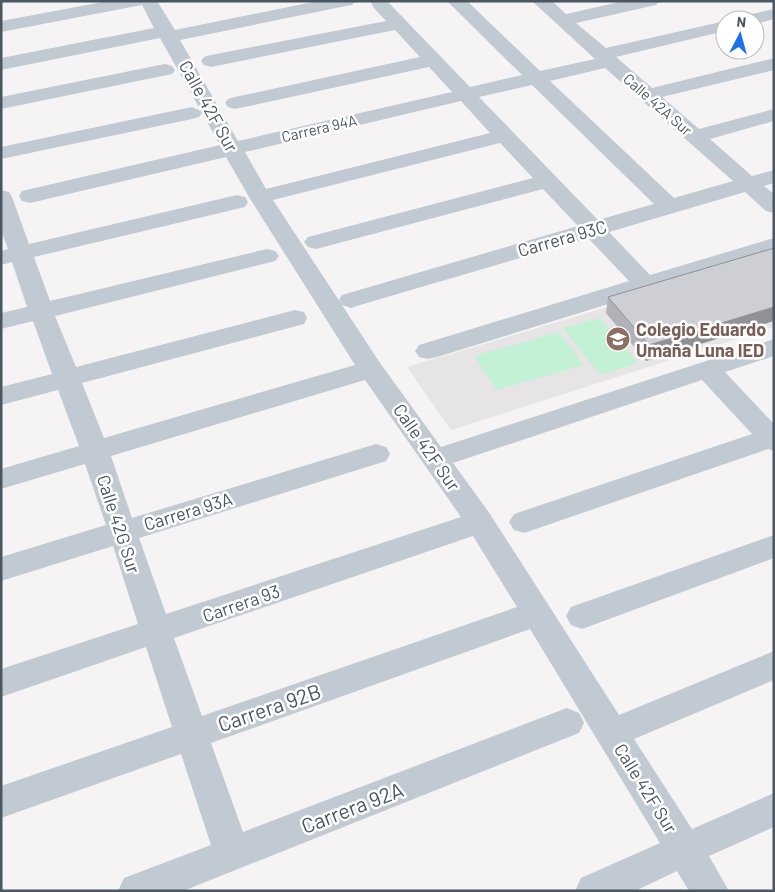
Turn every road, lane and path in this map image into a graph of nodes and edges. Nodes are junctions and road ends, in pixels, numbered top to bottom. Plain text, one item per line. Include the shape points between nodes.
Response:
1 (138, 1) edge
2 (148, 1) edge
3 (346, 1) edge
4 (456, 1) edge
5 (542, 1) edge
6 (650, 1) edge
7 (379, 3) dead end
8 (563, 20) junction
9 (399, 24) junction
10 (1, 27) edge
11 (715, 29) edge
12 (168, 34) junction
13 (606, 58) junction
14 (433, 60) junction
15 (211, 61) dead end
16 (1, 64) edge
17 (774, 64) edge
18 (165, 70) dead end
19 (537, 78) junction
20 (466, 94) junction
21 (648, 95) junction
22 (1, 103) edge
23 (234, 103) dead end
24 (192, 112) dead end
25 (774, 116) edge
26 (505, 135) junction
27 (695, 136) junction
28 (233, 148) junction
29 (1, 153) edge
30 (774, 176) edge
31 (547, 181) junction
32 (748, 184) junction
33 (9, 199) edge
34 (249, 199) junction
35 (670, 206) junction
36 (774, 206) edge
37 (593, 229) junction
38 (316, 242) dead end
39 (774, 245) edge
40 (11, 255) edge
41 (267, 256) dead end
42 (646, 285) junction
43 (351, 300) dead end
44 (41, 311) junction
45 (295, 318) dead end
46 (1, 321) edge
47 (774, 347) edge
48 (428, 351) dead end
49 (371, 369) junction
50 (706, 369) junction
51 (66, 378) junction
52 (1, 396) edge
53 (773, 439) edge
54 (95, 451) junction
55 (376, 454) dead end
56 (435, 459) junction
57 (1, 479) edge
58 (480, 522) junction
59 (524, 522) dead end
60 (122, 532) junction
61 (774, 546) edge
62 (1, 569) edge
63 (537, 613) junction
64 (582, 616) dead end
65 (155, 632) junction
66 (774, 665) edge
67 (1, 683) edge
68 (567, 723) dead end
69 (191, 734) junction
70 (612, 734) junction
71 (1, 802) edge
72 (774, 810) edge
73 (685, 851) junction
74 (232, 854) junction
75 (137, 891) edge
76 (594, 891) edge
77 (710, 891) edge

1 - 10 street
2 - 12 street, Calle 42F Sur
3 - 12 street
4 - 19 street
5 - 8 street, Calle 42A Sur
6 - 8 street
7 - 9 street
8 - 13 street, Calle 42A Sur
9 - 14 street
9 - 15 street
11 - 13 street, Carrera 94A
12 - 16 street
12 - 28 street, Calle 42F Sur
13 - 19 street, Carrera 94A
13 - 21 street, Calle 42A Sur
14 - 20 street
14 - 23 street
17 - 21 street
18 - 22 street
19 - 20 street, Carrera 94A
19 - 35 street
20 - 26 street
20 - 28 street, Carrera 94A
21 - 27 street, Calle 42A Sur
24 - 29 street
25 - 27 street
26 - 31 street
26 - 34 street
27 - 32 street, Calle 42A Sur
28 - 33 street, Carrera 94A
28 - 34 street, Calle 42F Sur
30 - 32 street, Carrera 93C
31 - 37 street
31 - 38 street
32 - 35 street, Carrera 93C
32 - 36 street, Calle 42A Sur
33 - 40 street, Calle 42G Sur
34 - 40 street
34 - 49 street, Calle 42F Sur
35 - 37 street, Carrera 93C
37 - 42 street
37 - 43 street, Carrera 93C
39 - 42 street
40 - 44 street, Calle 42G Sur
41 - 44 street
42 - 48 street
44 - 46 street
44 - 51 street, Calle 42G Sur
45 - 51 street
47 - 50 street
49 - 54 street
49 - 56 street, Calle 42F Sur
50 - 53 street
50 - 56 street
51 - 52 street
51 - 54 street, Calle 42G Sur
53 - 59 street
54 - 57 street
54 - 60 street, Calle 42G Sur
55 - 60 street, Carrera 93A
56 - 58 street, Calle 42F Sur
58 - 63 street, Calle 42F Sur
58 - 65 street, Carrera 93
60 - 62 street, Carrera 93A
60 - 65 street, Calle 42G Sur
61 - 64 street
63 - 69 street, Carrera 92B
63 - 70 street, Calle 42F Sur
65 - 67 street, Carrera 93
65 - 69 street, Calle 42G Sur
66 - 70 street
68 - 74 street, Carrera 92A
69 - 71 street, Carrera 92B
69 - 74 street, Calle 42G Sur
70 - 73 street, Calle 42F Sur
72 - 73 street
73 - 76 street
73 - 77 street, Calle 42F Sur
74 - 75 street, Carrera 92A

